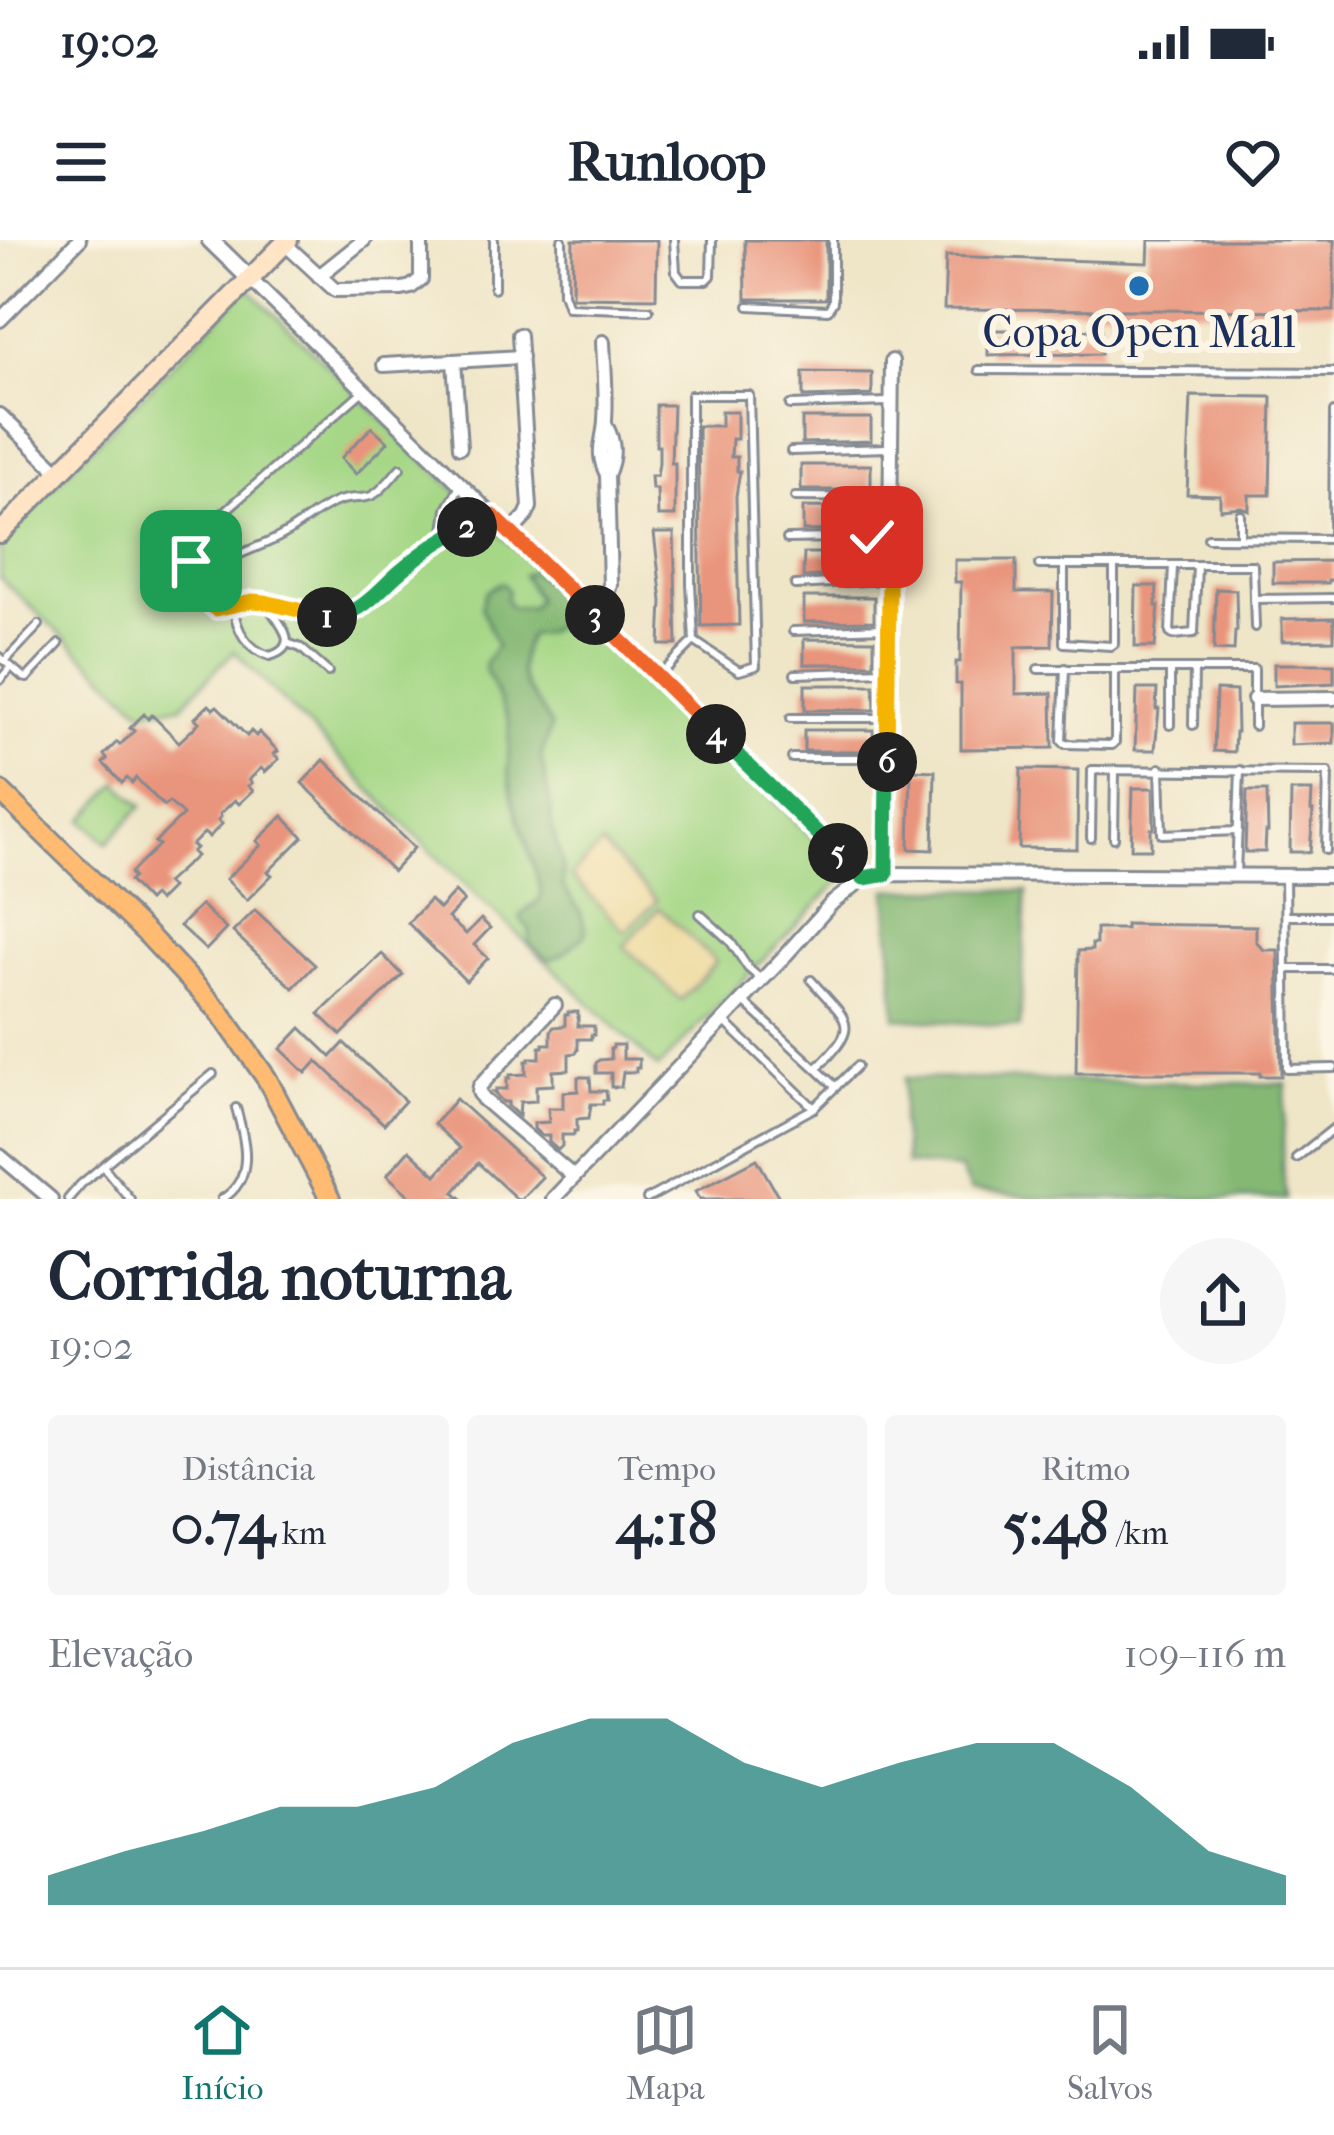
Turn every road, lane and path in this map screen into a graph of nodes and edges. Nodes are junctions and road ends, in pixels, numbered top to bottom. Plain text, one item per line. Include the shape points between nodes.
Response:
1 (79, 240) edge
2 (210, 240) edge
3 (364, 240) edge
4 (421, 240) edge
5 (494, 240) edge
6 (562, 240) edge
7 (674, 240) edge
8 (712, 240) edge
9 (833, 240) edge
10 (286, 242) edge
11 (319, 276) junction
12 (248, 278) junction
13 (421, 279) junction
14 (437, 284) dead end
15 (494, 288) dead end
16 (749, 306) dead end
17 (649, 310) dead end
18 (0, 320) edge
19 (519, 335) dead end
20 (603, 342) dead end
21 (520, 357) junction
22 (454, 361) junction
23 (892, 361) dead end
24 (385, 365) dead end
25 (979, 370) dead end
26 (1334, 372) edge
27 (364, 390) junction
28 (892, 402) junction
29 (790, 405) dead end
30 (1334, 412) edge
31 (0, 415) edge
32 (460, 446) dead end
33 (891, 448) junction
34 (791, 452) dead end
35 (400, 468) dead end
36 (59, 472) junction
37 (461, 485) junction
38 (795, 497) dead end
39 (890, 498) junction
40 (481, 504) junction
41 (1240, 514) dead end
42 (493, 516) junction
43 (0, 533) edge
44 (454, 533) junction
45 (510, 533) junction
46 (890, 537) junction
47 (442, 538) junction
48 (1208, 538) dead end
49 (1240, 538) junction
50 (788, 539) dead end
51 (1334, 539) edge
52 (1039, 565) dead end
53 (1114, 566) junction
54 (1173, 566) junction
55 (1197, 566) junction
56 (1064, 567) junction
57 (890, 580) junction
58 (201, 583) junction
59 (795, 585) dead end
60 (1334, 598) edge
61 (1254, 599) junction
62 (265, 602) junction
63 (232, 607) junction
64 (590, 611) junction
65 (39, 625) dead end
66 (1255, 627) dead end
67 (889, 628) junction
68 (793, 631) dead end
69 (694, 641) junction
70 (287, 643) junction
71 (59, 644) dead end
72 (5, 662) edge
73 (1065, 668) junction
74 (1115, 668) junction
75 (1038, 669) dead end
76 (1193, 669) junction
77 (1170, 670) junction
78 (889, 671) junction
79 (328, 672) dead end
80 (795, 674) dead end
81 (658, 677) junction
82 (0, 680) edge
83 (1334, 698) edge
84 (1254, 699) junction
85 (791, 718) dead end
86 (888, 718) junction
87 (1170, 724) dead end
88 (1192, 725) dead end
89 (1254, 725) dead end
90 (792, 758) dead end
91 (887, 758) junction
92 (1160, 769) junction
93 (1115, 770) junction
94 (1240, 770) junction
95 (0, 791) edge
96 (1238, 831) junction
97 (1091, 838) dead end
98 (1114, 838) dead end
99 (1326, 850) dead end
100 (886, 874) junction
101 (1236, 875) junction
102 (1285, 875) junction
103 (1334, 876) edge
104 (864, 878) junction
105 (700, 914) dead end
106 (1286, 916) junction
107 (1334, 916) edge
108 (1287, 969) junction
109 (1334, 969) edge
110 (762, 980) junction
111 (811, 980) dead end
112 (742, 1000) junction
113 (555, 1005) dead end
114 (724, 1020) junction
115 (857, 1066) dead end
116 (817, 1068) junction
117 (1334, 1069) edge
118 (213, 1074) dead end
119 (836, 1087) junction
120 (236, 1108) dead end
121 (814, 1108) junction
122 (1334, 1128) edge
123 (0, 1156) edge
124 (1296, 1158) dead end
125 (104, 1166) junction
126 (574, 1178) junction
127 (45, 1197) edge
128 (68, 1199) edge
129 (130, 1199) edge
130 (222, 1199) edge
131 (329, 1199) edge
132 (553, 1199) edge
133 (647, 1199) edge

1 - 18 street
2 - 12 street
3 - 11 street
4 - 13 street
5 - 15 lane
6 - 17 lane via 568,307
7 - 8 lane via 676,272 694,281 711,276
9 - 16 lane via 828,310
10 - 11 street
10 - 12 main road
11 - 13 street via 334,290 402,289
12 - 27 street
12 - 36 main road
13 - 14 street
19 - 21 street
20 - 64 street via 606,426 599,446 610,589
21 - 22 street
21 - 45 street via 530,507
22 - 24 street
22 - 32 street
23 - 28 street
25 - 26 lane
27 - 37 street
27 - 58 lane via 193,541
28 - 29 lane
28 - 33 street
30 - 51 lane
31 - 36 street
33 - 34 lane
33 - 39 street
35 - 58 lane via 373,496 327,506 223,562
36 - 43 main road
37 - 40 street
37 - 47 lane
38 - 39 lane
39 - 46 street
40 - 42 street
40 - 44 lane
41 - 49 lane
42 - 44 lane
42 - 45 street
44 - 47 lane
45 - 64 street
46 - 50 lane
46 - 57 street
47 - 62 lane via 353,613 329,617
48 - 49 lane
49 - 51 lane
52 - 56 lane
53 - 54 lane
53 - 56 lane
53 - 56 lane via 1111,646 1064,643
54 - 55 lane
54 - 55 lane via 1173,635 1195,633
55 - 61 lane via 1253,565
57 - 59 lane
57 - 67 street
58 - 63 lane via 209,605
60 - 61 lane
61 - 66 lane
62 - 63 lane
62 - 70 lane
63 - 70 lane via 242,638 256,650 277,655
64 - 81 street
65 - 72 lane
67 - 68 lane
67 - 78 street
69 - 69 lane via 692,395 749,395 756,666 739,671
69 - 81 lane
70 - 79 lane
71 - 72 lane via 27,677
72 - 82 lane
73 - 74 lane
73 - 74 lane via 1062,741 1112,745
73 - 75 lane
74 - 77 lane
76 - 77 lane
76 - 84 lane via 1254,669
76 - 88 lane
77 - 87 lane
78 - 80 lane
78 - 86 street
81 - 104 street
83 - 84 street
84 - 89 lane
85 - 86 lane
86 - 91 street
90 - 91 lane
91 - 100 street
92 - 93 lane
92 - 94 lane
92 - 96 lane via 1162,834
93 - 97 lane via 1092,770
93 - 98 lane
94 - 96 lane
94 - 99 lane via 1328,772
95 - 131 main road via 227,1021
96 - 101 lane
100 - 101 street
100 - 104 street
101 - 102 street
102 - 103 street
102 - 106 lane
104 - 110 street
105 - 110 lane
106 - 107 lane
106 - 108 lane
108 - 109 lane
108 - 117 lane via 1287,1069
110 - 112 street
111 - 116 lane via 839,1012 846,1035
112 - 114 street
112 - 116 lane
113 - 126 street via 479,1092
114 - 121 lane
114 - 126 street
115 - 119 lane
116 - 119 lane
118 - 125 lane
119 - 121 lane
120 - 130 lane via 244,1165
121 - 133 lane
122 - 124 lane
123 - 127 street
125 - 128 lane
125 - 129 lane
126 - 132 street

